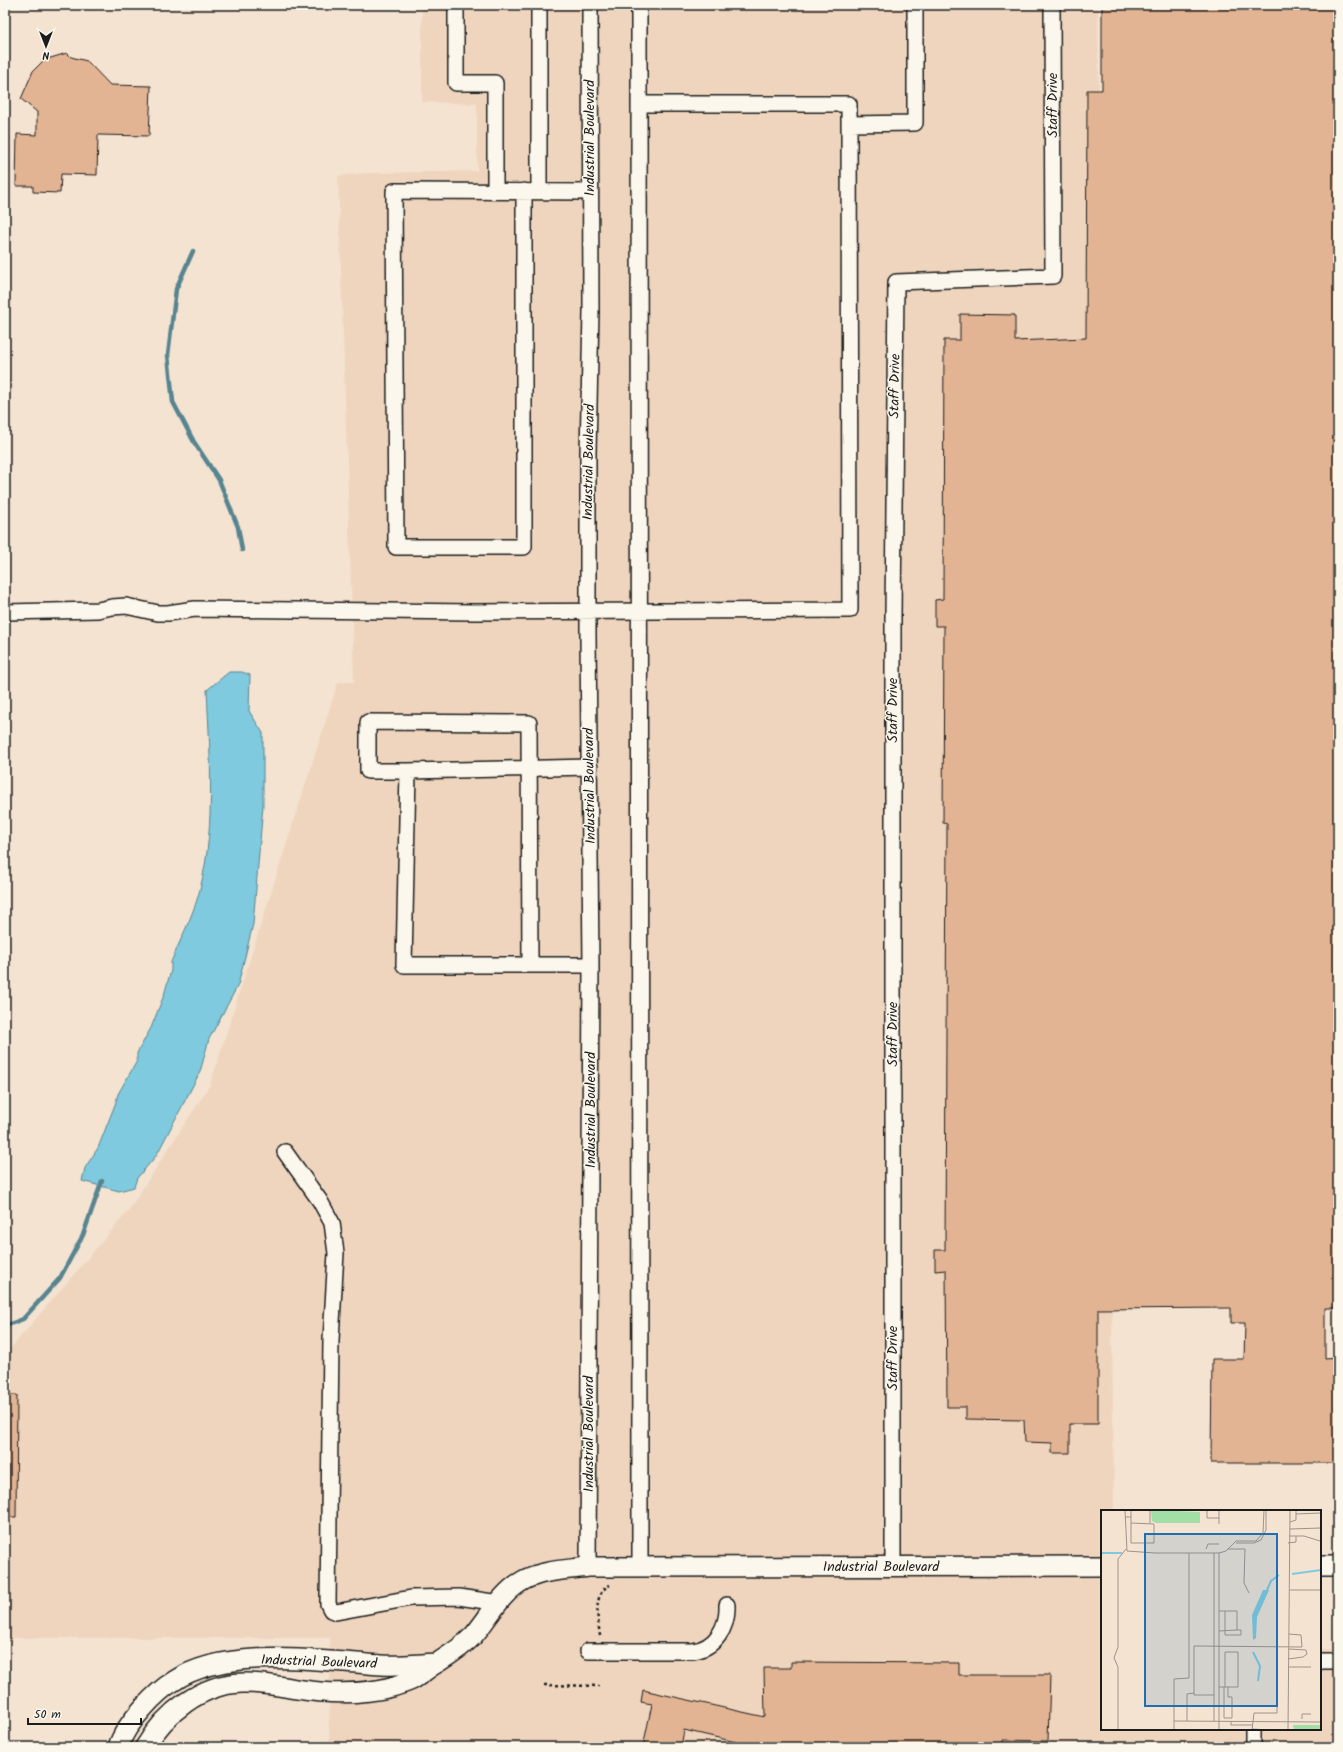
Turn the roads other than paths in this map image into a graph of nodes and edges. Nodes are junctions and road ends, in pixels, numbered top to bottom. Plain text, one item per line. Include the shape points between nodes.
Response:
1 (456, 5) edge
2 (539, 5) edge
3 (590, 5) edge
4 (639, 5) edge
5 (915, 5) edge
6 (1052, 5) edge
7 (640, 104) junction
8 (849, 124) junction
9 (495, 191) junction
10 (532, 191) junction
11 (590, 192) junction
12 (588, 610) junction
13 (639, 610) junction
14 (5, 612) edge
15 (590, 767) junction
16 (529, 768) junction
17 (408, 771) junction
18 (530, 965) junction
19 (591, 965) junction
20 (285, 1152) dead end
21 (1101, 1566) edge
22 (1321, 1566) edge
23 (1338, 1566) edge
24 (588, 1567) junction
25 (640, 1567) junction
26 (893, 1567) junction
27 (498, 1604) junction
28 (727, 1605) dead end
29 (595, 1651) road end
30 (1321, 1661) edge
31 (1338, 1661) edge
32 (436, 1663) junction
33 (1253, 1730) edge
34 (118, 1747) edge
35 (145, 1747) edge
36 (1253, 1747) edge

1 - 9 street via 456,83 495,83
2 - 10 street
3 - 11 street, Industrial Boulevard
4 - 7 street
5 - 8 street via 915,123
6 - 26 street, Staff Drive via 1053,276 896,282 893,618
7 - 8 street via 849,104
7 - 13 street
8 - 13 street via 850,603
9 - 10 street
9 - 10 street via 394,191 396,547 524,547
10 - 11 street
11 - 12 street, Industrial Boulevard
12 - 13 street
12 - 14 street via 474,612 195,609 158,613 126,606 112,606 98,610
12 - 15 street, Industrial Boulevard
13 - 25 street
15 - 16 street
15 - 19 street, Industrial Boulevard
16 - 17 street
16 - 17 street via 529,722 368,722 368,771
16 - 18 street
17 - 18 street via 404,965
18 - 19 street
19 - 24 street, Industrial Boulevard
20 - 27 street via 320,1201 332,1223 336,1253 331,1340 328,1604 331,1610 336,1612 410,1598 459,1597
21 - 26 main road, Industrial Boulevard
22 - 23 main road
24 - 25 main road, Industrial Boulevard
24 - 27 main road, Industrial Boulevard via 538,1574 522,1581
25 - 26 main road, Industrial Boulevard
27 - 32 main road, Industrial Boulevard via 456,1652
28 - 29 street via 719,1636 703,1650
30 - 31 street
32 - 34 main road, Industrial Boulevard via 384,1665 270,1658 218,1663 174,1680 155,1695 135,1718
32 - 35 main road, Industrial Boulevard via 411,1680 359,1693 325,1693 267,1684 228,1684 190,1700 169,1714
33 - 36 street

